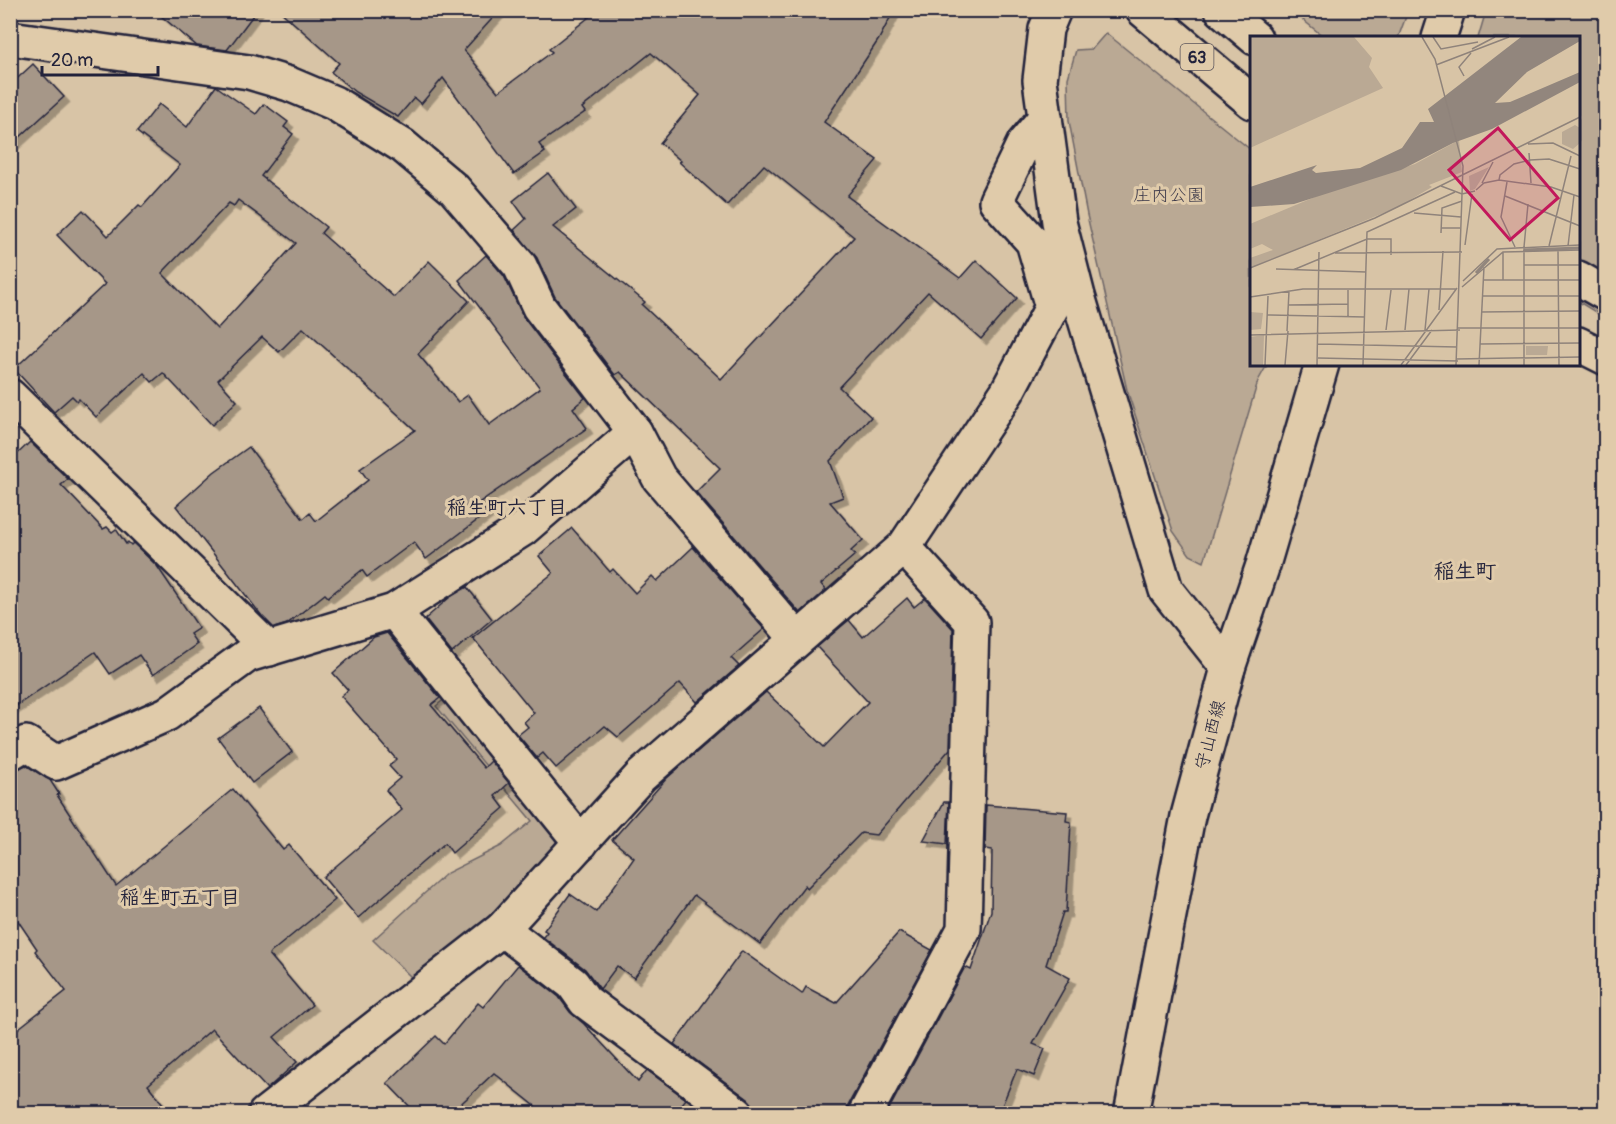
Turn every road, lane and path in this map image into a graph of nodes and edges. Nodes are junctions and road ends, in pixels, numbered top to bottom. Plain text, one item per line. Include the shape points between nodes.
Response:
1 (1143, 10) edge
2 (1222, 10) edge
3 (1448, 10) edge
4 (1044, 17) edge
5 (1254, 36) edge
6 (1440, 36) edge
7 (10, 38) edge
8 (1250, 101) edge
9 (1045, 118) junction
10 (1580, 279) edge
11 (1605, 294) edge
12 (1580, 345) edge
13 (1605, 358) edge
14 (1321, 366) edge
15 (10, 396) edge
16 (635, 432) junction
17 (904, 547) junction
18 (394, 611) junction
19 (797, 639) junction
20 (269, 649) junction
21 (1228, 668) junction
22 (10, 753) edge
23 (581, 843) junction
24 (502, 929) junction
25 (265, 1113) edge
26 (737, 1113) edge
27 (865, 1113) edge
28 (1131, 1113) edge

1 - 8 street, 63
2 - 5 street
3 - 6 street
4 - 9 street via 1040,80
7 - 16 street via 249,72 334,103 403,146 454,189 520,266 539,307
9 - 17 street via 1024,143 996,201 1033,242 1052,307 1007,392
9 - 21 street via 1059,222 1075,285 1166,590
10 - 11 street
12 - 13 street
14 - 21 street, 守山西線 via 1263,565
15 - 20 street
16 - 18 street via 523,530
16 - 19 street via 659,478
17 - 19 street
17 - 27 street via 972,622 964,929
18 - 20 street
18 - 23 street
19 - 23 street via 641,776
20 - 22 street via 248,655 167,714 57,763 26,743
21 - 28 street, 守山西線 via 1188,816
23 - 24 street
24 - 25 street
24 - 26 street via 573,984 585,1001

